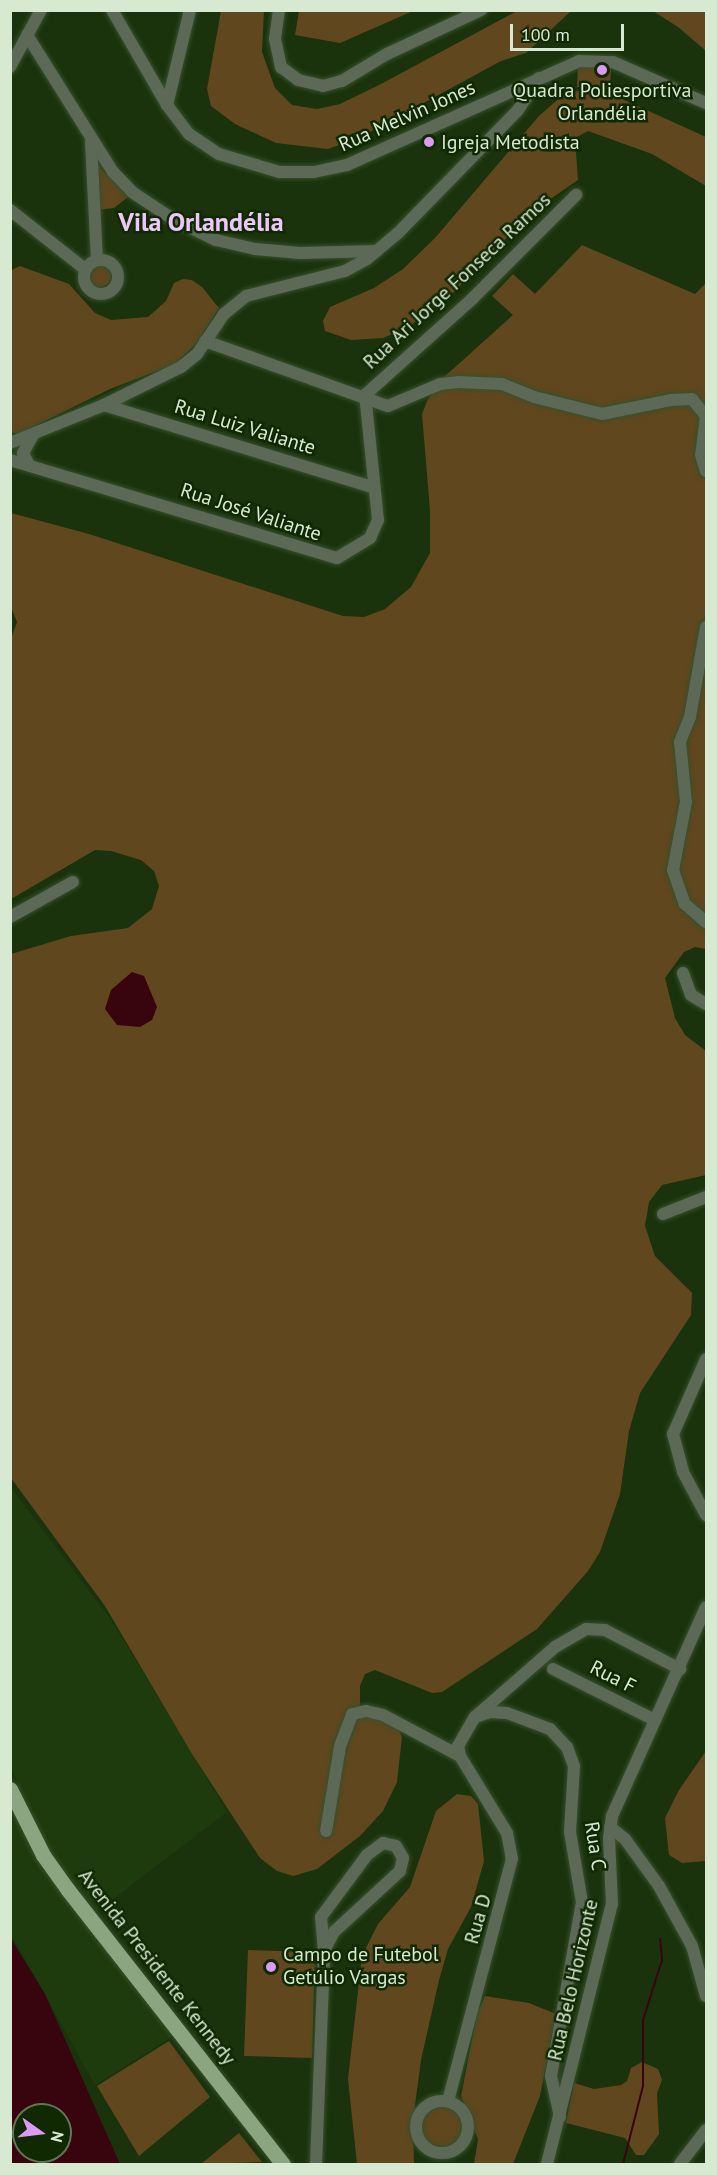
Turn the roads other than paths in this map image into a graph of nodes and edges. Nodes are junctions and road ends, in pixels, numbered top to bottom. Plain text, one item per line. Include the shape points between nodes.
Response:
1 (41, 10) edge
2 (112, 10) edge
3 (190, 10) edge
4 (279, 10) edge
5 (481, 10) edge
6 (27, 35) junction
7 (10, 67) edge
8 (540, 77) junction
9 (706, 103) edge
10 (167, 105) junction
11 (91, 142) junction
12 (576, 195) dead end
13 (10, 210) edge
14 (95, 242) junction
15 (377, 251) junction
16 (71, 256) junction
17 (97, 260) junction
18 (85, 269) junction
19 (205, 341) junction
20 (365, 395) junction
21 (104, 405) junction
22 (34, 434) junction
23 (10, 443) edge
24 (10, 460) edge
25 (29, 465) junction
26 (706, 471) edge
27 (373, 487) junction
28 (706, 627) edge
29 (73, 882) dead end
30 (10, 918) edge
31 (706, 922) edge
32 (683, 973) dead end
33 (706, 1004) edge
34 (706, 1197) edge
35 (663, 1214) dead end
36 (706, 1359) edge
37 (706, 1515) edge
38 (706, 1607) edge
39 (553, 1669) dead end
40 (680, 1669) junction
41 (496, 1696) junction
42 (496, 1712) junction
43 (475, 1717) junction
44 (655, 1720) junction
45 (466, 1728) junction
46 (442, 1743) junction
47 (460, 1756) junction
48 (10, 1789) edge
49 (610, 1827) junction
50 (326, 1831) dead end
51 (324, 1951) junction
52 (706, 1996) edge
53 (448, 2102) junction
54 (560, 2117) junction
55 (706, 2130) edge
56 (283, 2164) edge
57 (316, 2164) edge
58 (547, 2164) edge
59 (680, 2164) edge

1 - 6 street
2 - 10 street, Rua Melvin Jones
3 - 10 street
4 - 5 street via 275,39 281,67 298,80 324,86 342,81 387,54
6 - 7 street
6 - 11 street
8 - 9 street, Rua Melvin Jones via 579,61 613,62
8 - 10 street, Rua Melvin Jones via 347,165 314,172 279,172 219,154 189,134
8 - 15 street via 518,110
11 - 14 street
11 - 15 street via 132,192 171,218 216,240 277,252
12 - 20 street, Rua Ari Jorge Fonseca Ramos via 473,298
13 - 16 street
14 - 16 street via 87,256
14 - 17 street
15 - 19 street via 345,271 246,296 224,314
16 - 18 street
17 - 18 street
17 - 18 street via 108,261 116,269 118,279 111,290 100,294 88,289
19 - 20 street
19 - 21 street via 181,367
20 - 26 street via 388,406 440,384 483,382 602,414 688,398 699,403 705,414 701,449
20 - 27 street, Rua José Valiante
21 - 22 street
21 - 27 street, Rua Luiz Valiante
22 - 23 street
22 - 25 street via 23,453
24 - 25 street, Rua José Valiante
25 - 27 street, Rua José Valiante via 337,558 357,548 376,529
28 - 31 street via 690,717 680,742 686,802 673,870 685,904
29 - 30 street
32 - 33 street via 691,995
34 - 35 street
36 - 37 street via 673,1434 683,1472
38 - 40 street, Rua Belo Horizonte
39 - 44 street, Rua F
40 - 41 street via 611,1633 586,1629 561,1642
40 - 44 street, Rua Belo Horizonte
41 - 42 street via 492,1705
41 - 43 street
42 - 43 street, Rua C
42 - 54 street, Rua C via 526,1717 550,1729 567,1747 574,1766 570,1833 582,1902 550,2076
43 - 45 street
44 - 49 street, Rua Belo Horizonte via 624,1781
45 - 46 street via 453,1742
45 - 47 street, Rua D via 459,1741
46 - 47 street, Rua D
46 - 50 street, Rua D via 378,1713 352,1714 340,1746
47 - 53 street, Rua D via 507,1833 512,1864
48 - 56 main road, Avenida Presidente Kennedy via 44,1855 68,1890
49 - 52 street via 625,1839 662,1891 695,1953
49 - 54 street, Rua Belo Horizonte via 612,1904
51 - 51 street via 334,1932 400,1871 404,1858 393,1844 383,1843 367,1855 325,1911 320,1923
51 - 57 street
53 - 53 street via 426,2106 416,2122 419,2140 436,2153 455,2150 468,2132 465,2114
54 - 58 street, Rua Belo Horizonte
55 - 59 street

